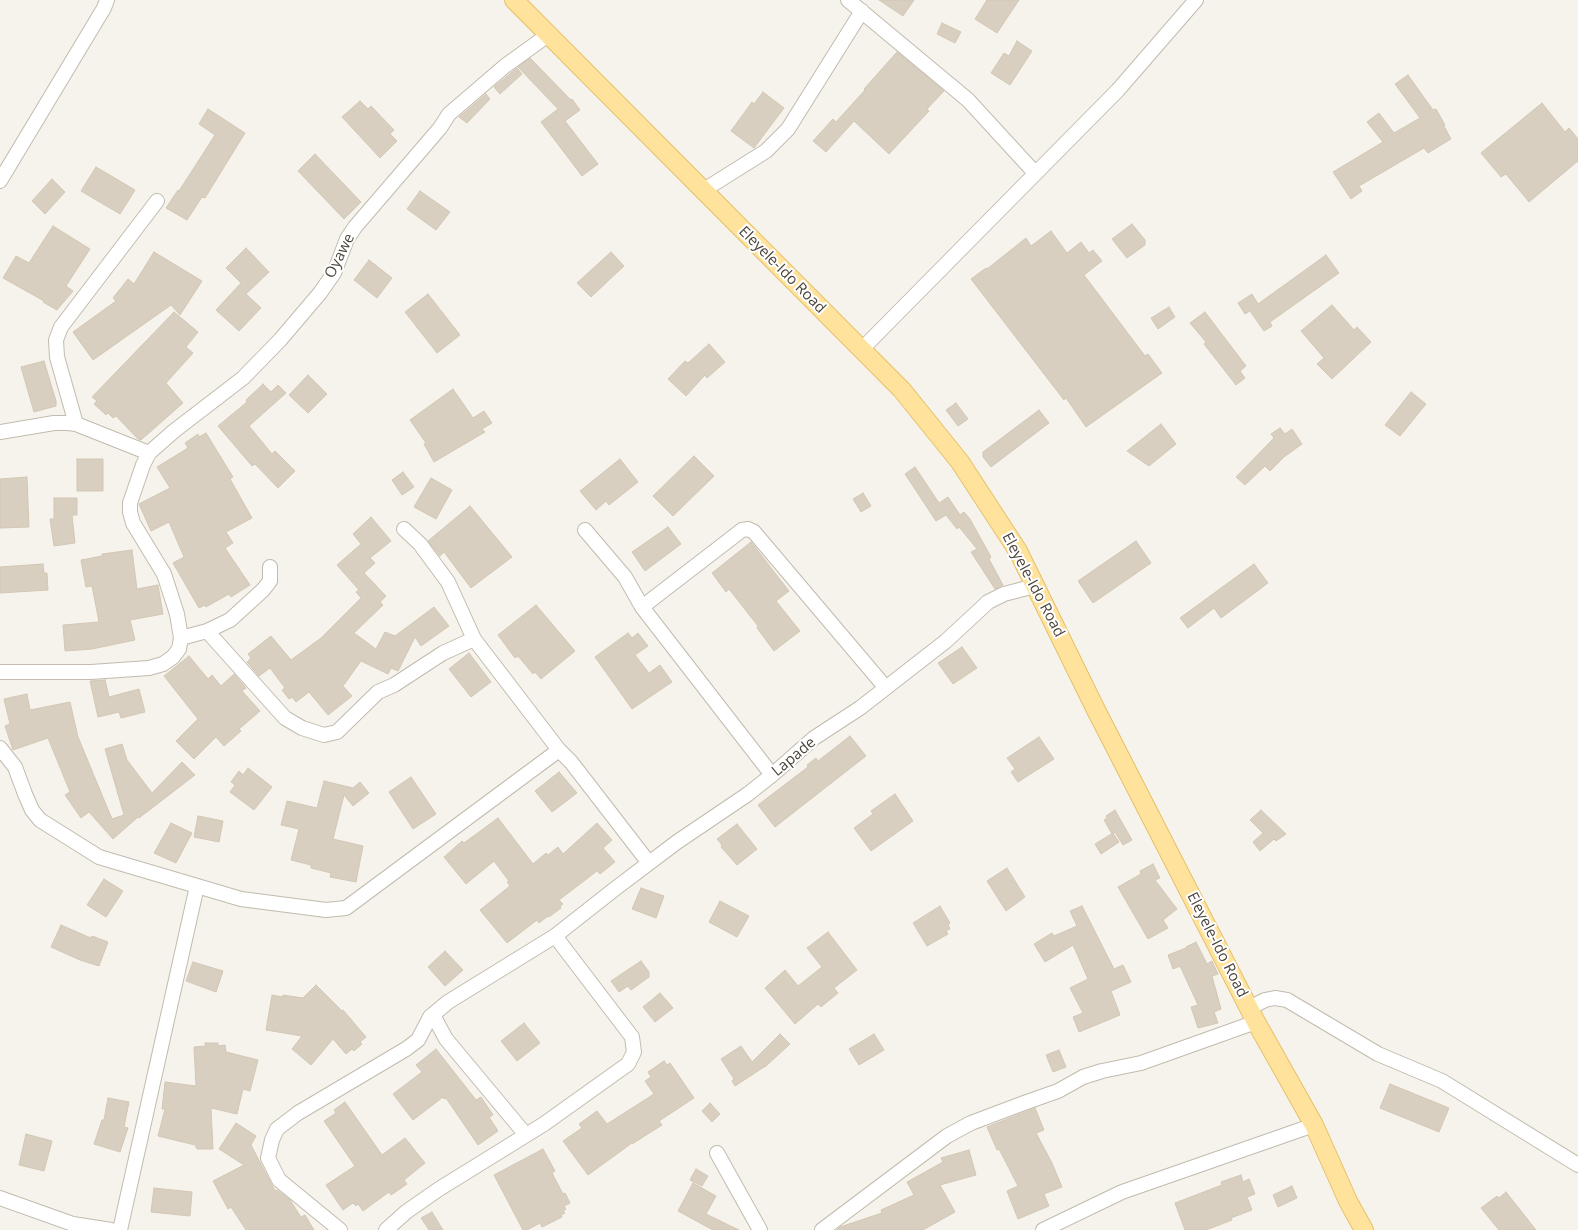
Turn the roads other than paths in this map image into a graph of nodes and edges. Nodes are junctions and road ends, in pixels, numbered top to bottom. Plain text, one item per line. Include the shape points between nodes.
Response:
1 (107, 0) edge
2 (514, 0) edge
3 (848, 0) edge
4 (1194, 1) edge
5 (862, 12) junction
6 (548, 35) junction
7 (1035, 173) junction
8 (0, 181) edge
9 (704, 190) junction
10 (157, 201) dead end
11 (862, 350) junction
12 (76, 424) junction
13 (0, 432) edge
14 (149, 454) junction
15 (404, 529) dead end
16 (585, 530) dead end
17 (270, 567) dead end
18 (1035, 586) junction
19 (642, 607) junction
20 (207, 631) junction
21 (181, 638) junction
22 (474, 639) junction
23 (0, 672) edge
24 (886, 688) junction
25 (0, 748) edge
26 (559, 750) junction
27 (772, 775) junction
28 (649, 862) junction
29 (197, 886) junction
30 (555, 936) junction
31 (433, 1015) junction
32 (1253, 1015) junction
33 (1314, 1125) junction
34 (526, 1135) junction
35 (717, 1153) dead end
36 (1578, 1165) edge
37 (0, 1198) edge
38 (111, 1230) edge
39 (120, 1230) edge
40 (340, 1230) edge
41 (386, 1230) edge
42 (760, 1230) edge
43 (822, 1230) edge
44 (1043, 1230) edge
45 (1364, 1230) edge

1 - 8 street
2 - 6 main road, Eleyele-Ido Road
3 - 5 street
4 - 7 street via 1118,90
5 - 7 street via 968,100
5 - 9 street via 788,129 766,151
6 - 9 main road, Eleyele-Ido Road
6 - 14 street, Oyawe via 505,66 449,114 355,227 334,273 285,333 243,378
7 - 11 street
9 - 11 main road, Eleyele-Ido Road
10 - 12 street via 61,327 56,340 57,356
11 - 18 main road, Eleyele-Ido Road via 902,390 960,462 1018,551
12 - 13 street via 54,423
12 - 14 street
14 - 21 street via 130,502 130,512 133,524 164,574
15 - 22 street via 420,544 448,582
16 - 19 street via 625,577
17 - 20 street via 270,581 263,590 230,620
18 - 24 street, Lapade via 988,602 946,641
18 - 32 main road, Eleyele-Ido Road
19 - 24 street via 742,530 748,529 754,532
19 - 27 street
20 - 21 street
20 - 22 street via 285,718 324,735 337,732 378,692 442,653
21 - 23 street via 173,657 148,668
22 - 26 street
24 - 27 street, Lapade via 814,738
25 - 29 street via 15,766 32,810 40,820 99,856
26 - 28 street
26 - 29 street via 346,908 326,910 241,899
27 - 28 street, Lapade
28 - 30 street, Lapade
29 - 39 street
30 - 31 street, Lapade via 448,1002
30 - 34 street via 632,1037 634,1052 628,1064
31 - 34 street via 446,1040
31 - 40 street, Lapade via 418,1040 298,1113 277,1129 272,1140 268,1158 279,1180
32 - 33 main road, Eleyele-Ido Road
32 - 36 street via 1265,1000 1287,1000 1378,1054 1442,1081
32 - 43 street via 1142,1063 1083,1077 1058,1091 971,1123 947,1136
33 - 44 street via 1122,1192
33 - 45 main road, Eleyele-Ido Road
34 - 41 street via 439,1189
35 - 42 street
37 - 38 street via 73,1224

